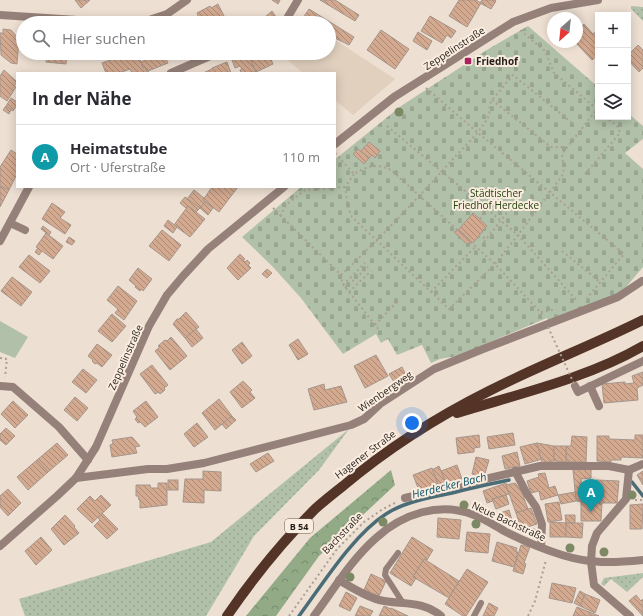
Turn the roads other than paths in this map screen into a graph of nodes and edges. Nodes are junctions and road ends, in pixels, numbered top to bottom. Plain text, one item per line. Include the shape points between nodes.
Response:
1 (187, 0) edge
2 (298, 0) edge
3 (598, 0) edge
4 (0, 15) edge
5 (16, 16) edge
6 (162, 16) edge
7 (288, 16) edge
8 (201, 60) edge
9 (173, 72) edge
10 (336, 143) edge
11 (29, 188) edge
12 (283, 188) edge
13 (10, 223) junction
14 (25, 230) dead end
15 (0, 241) edge
16 (642, 280) dead end
17 (643, 320) edge
18 (643, 346) edge
19 (643, 361) edge
20 (0, 386) edge
21 (575, 386) road end
22 (590, 386) junction
23 (599, 406) dead end
24 (436, 419) junction
25 (88, 460) junction
26 (643, 464) edge
27 (629, 470) junction
28 (515, 471) junction
29 (76, 478) junction
30 (405, 498) road end
31 (0, 546) edge
32 (545, 549) junction
33 (398, 553) dead end
34 (643, 560) edge
35 (591, 562) junction
36 (340, 580) junction
37 (403, 602) junction
38 (481, 603) dead end
39 (227, 616) edge
40 (314, 616) edge
41 (441, 616) edge
42 (474, 616) edge
43 (630, 616) edge

1 - 6 street
2 - 7 street
3 - 10 street, Zeppelinstraße via 551,8 513,22 394,98
4 - 5 street
8 - 9 street
11 - 13 street
12 - 25 street, Zeppelinstraße via 208,249 167,295 149,326
13 - 14 street
13 - 15 street
16 - 29 street, Wienbergweg via 618,297 434,369 380,404 364,419 351,425 179,468 148,469
17 - 24 main road, Hagener Straße / B 54 via 490,390
18 - 24 main road, B 54 via 577,375
19 - 22 street
20 - 25 street via 14,387 59,427
21 - 22 street via 578,392
22 - 23 street
24 - 39 main road, Hagener Straße / B 54 via 387,450 316,508 281,545
25 - 29 street, Zeppelinstraße
26 - 27 street
27 - 28 street via 609,466 570,465 540,466
27 - 35 street via 626,499 597,533 592,546
28 - 30 street
28 - 32 street via 536,507 542,524
29 - 31 street, Zeppelinstraße
32 - 35 street, Neue Bachstraße
32 - 36 street, Neue Bachstraße via 474,515 453,509 427,511 394,524 376,538
33 - 37 lane via 386,568 385,575
34 - 35 street, Neue Bachstraße
35 - 43 street via 594,585
36 - 37 street via 379,600
36 - 40 street, Neue Bachstraße
37 - 41 street via 423,605
38 - 42 lane

